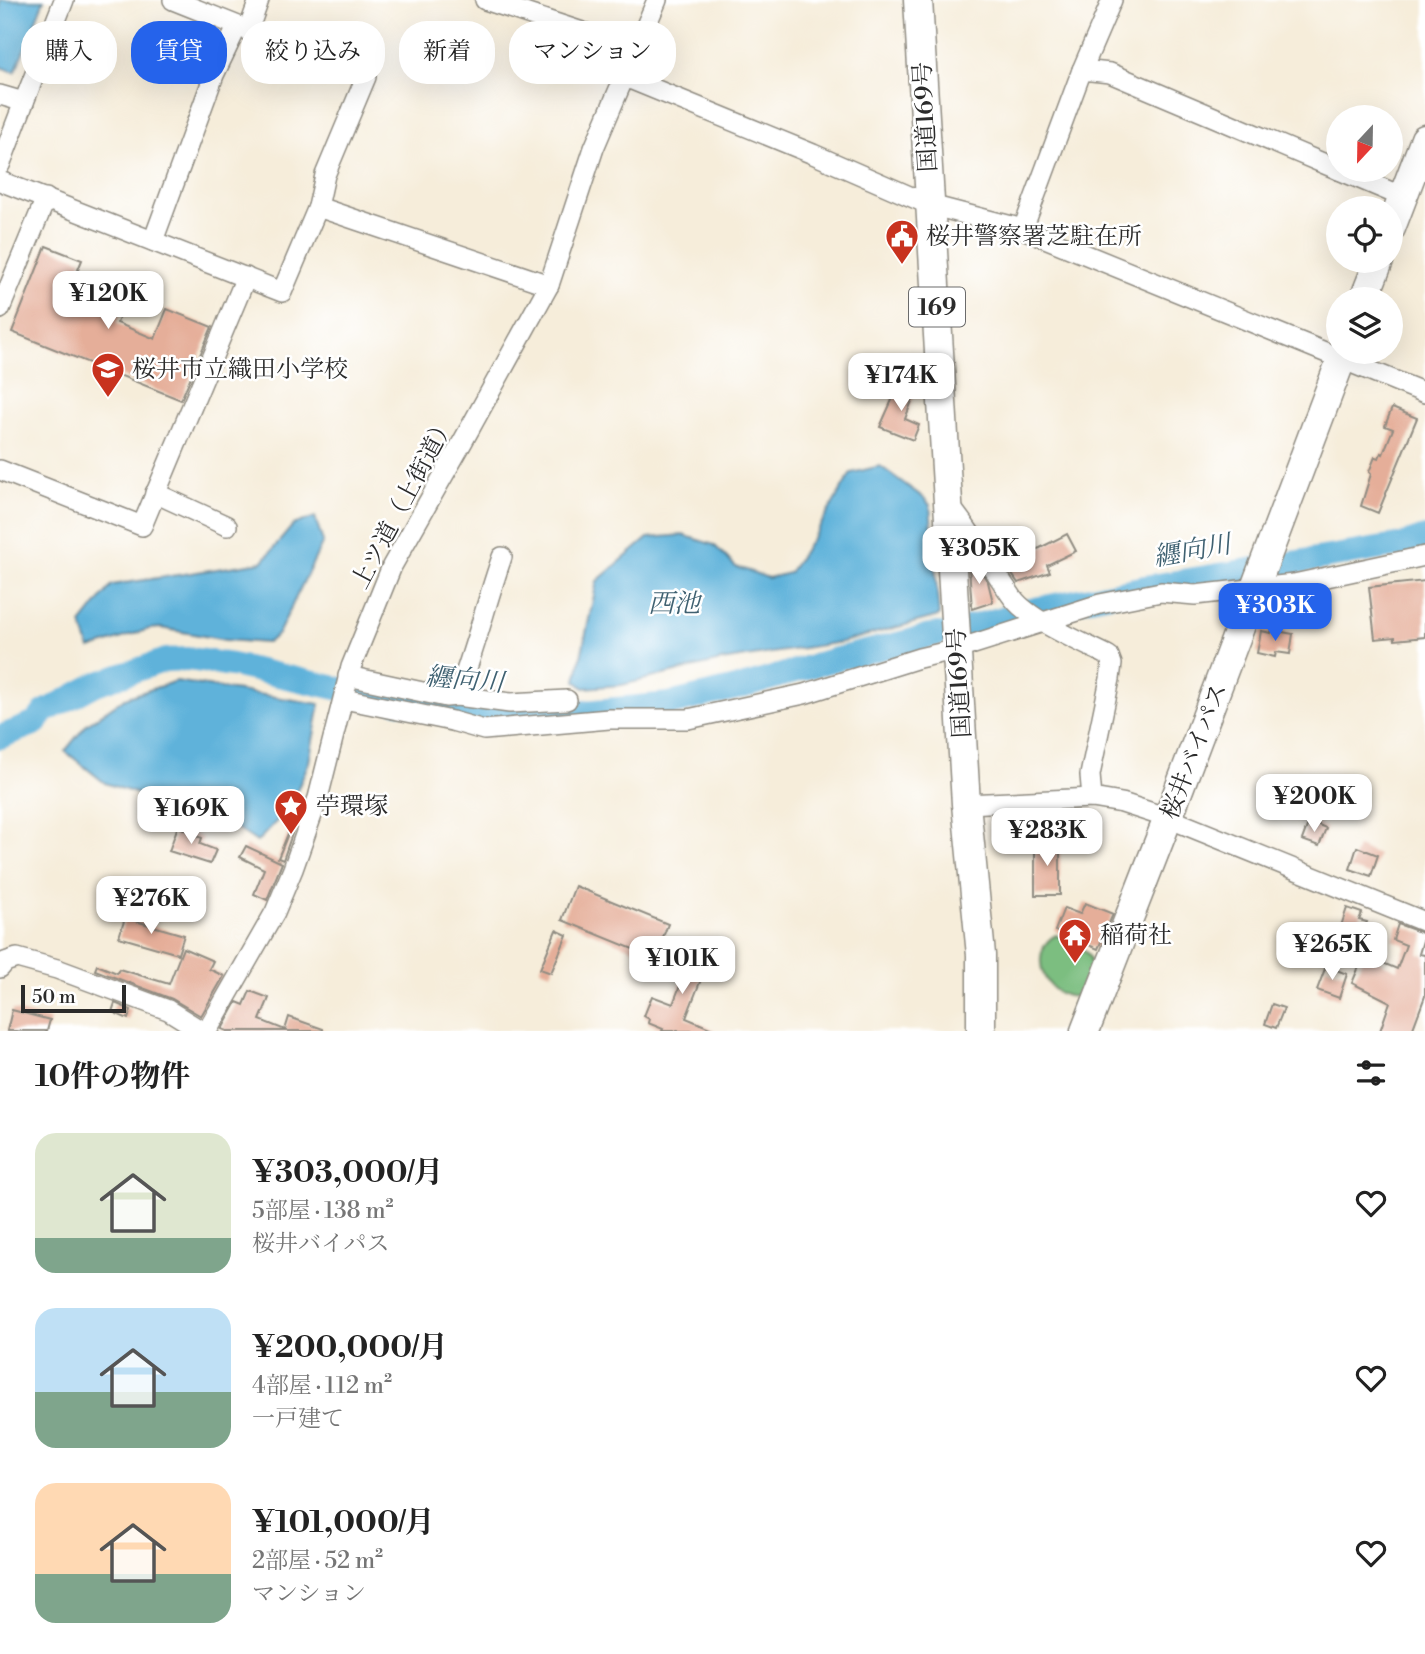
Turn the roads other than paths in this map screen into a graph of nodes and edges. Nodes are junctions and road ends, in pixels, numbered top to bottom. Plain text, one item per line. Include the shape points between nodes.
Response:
1 (64, 0) edge
2 (173, 0) edge
3 (260, 0) edge
4 (485, 0) edge
5 (657, 0) edge
6 (918, 0) edge
7 (1112, 0) edge
8 (247, 21) edge
9 (549, 21) edge
10 (649, 21) edge
11 (241, 29) edge
12 (241, 31) edge
13 (1082, 70) junction
14 (363, 84) edge
15 (622, 84) edge
16 (642, 84) edge
17 (0, 95) edge
18 (24, 102) junction
19 (1425, 139) edge
20 (1326, 164) edge
21 (0, 165) edge
22 (0, 181) edge
23 (1367, 182) edge
24 (1401, 196) edge
25 (1403, 197) edge
26 (46, 198) junction
27 (930, 205) junction
28 (318, 207) junction
29 (1023, 229) junction
30 (153, 241) junction
31 (246, 277) junction
32 (549, 285) junction
33 (0, 309) edge
34 (1326, 350) edge
35 (1339, 364) edge
36 (1360, 364) edge
37 (1425, 393) edge
38 (0, 470) edge
39 (156, 493) junction
40 (949, 505) junction
41 (227, 526) dead end
42 (1425, 556) edge
43 (502, 557) dead end
44 (1257, 584) junction
45 (1040, 621) junction
46 (958, 649) junction
47 (346, 688) junction
48 (457, 696) junction
49 (567, 700) dead end
50 (1092, 798) junction
51 (966, 804) junction
52 (1168, 818) junction
53 (1425, 922) edge
54 (0, 968) edge
55 (202, 1031) edge
56 (207, 1031) edge
57 (981, 1031) edge
58 (1085, 1031) edge

1 - 18 street
2 - 11 street
3 - 8 street
4 - 9 street
5 - 10 street, 上ツ道（上街道）
6 - 27 highway, 国道169号 / 169
7 - 13 street
12 - 30 street via 214,75
13 - 20 street via 1110,73
13 - 29 street
14 - 28 street via 325,175
15 - 32 street, 上ツ道（上街道） via 594,148
16 - 27 street
17 - 18 street
18 - 21 street
19 - 25 highway
22 - 26 street
23 - 24 street
26 - 30 street
26 - 33 street
27 - 29 street
27 - 40 highway, 国道169号 / 169
28 - 31 street via 282,292
28 - 32 street
29 - 34 street
30 - 31 street
31 - 39 street
32 - 47 street, 上ツ道（上街道） via 392,566
35 - 44 highway, 桜井バイパス
36 - 37 street
38 - 39 street via 142,526
39 - 41 street
40 - 45 street via 1014,599
40 - 46 highway, 国道169号 / 169
42 - 44 street via 1294,584
43 - 48 street
44 - 45 street via 1195,595 1161,592
44 - 52 highway, 桜井バイパス
45 - 46 street
45 - 50 street via 1109,656 1112,664 1090,775
46 - 47 street via 804,694 688,719 609,719 484,730
46 - 51 highway, 国道169号 / 169
47 - 48 street
47 - 56 street, 上ツ道（上街道） via 293,869 275,912
48 - 49 street via 510,703
50 - 51 street
50 - 52 street
51 - 57 highway, 国道169号 / 169 via 981,955
52 - 53 street
52 - 58 highway, 桜井バイパス
54 - 55 street via 17,958 57,970 168,1010

